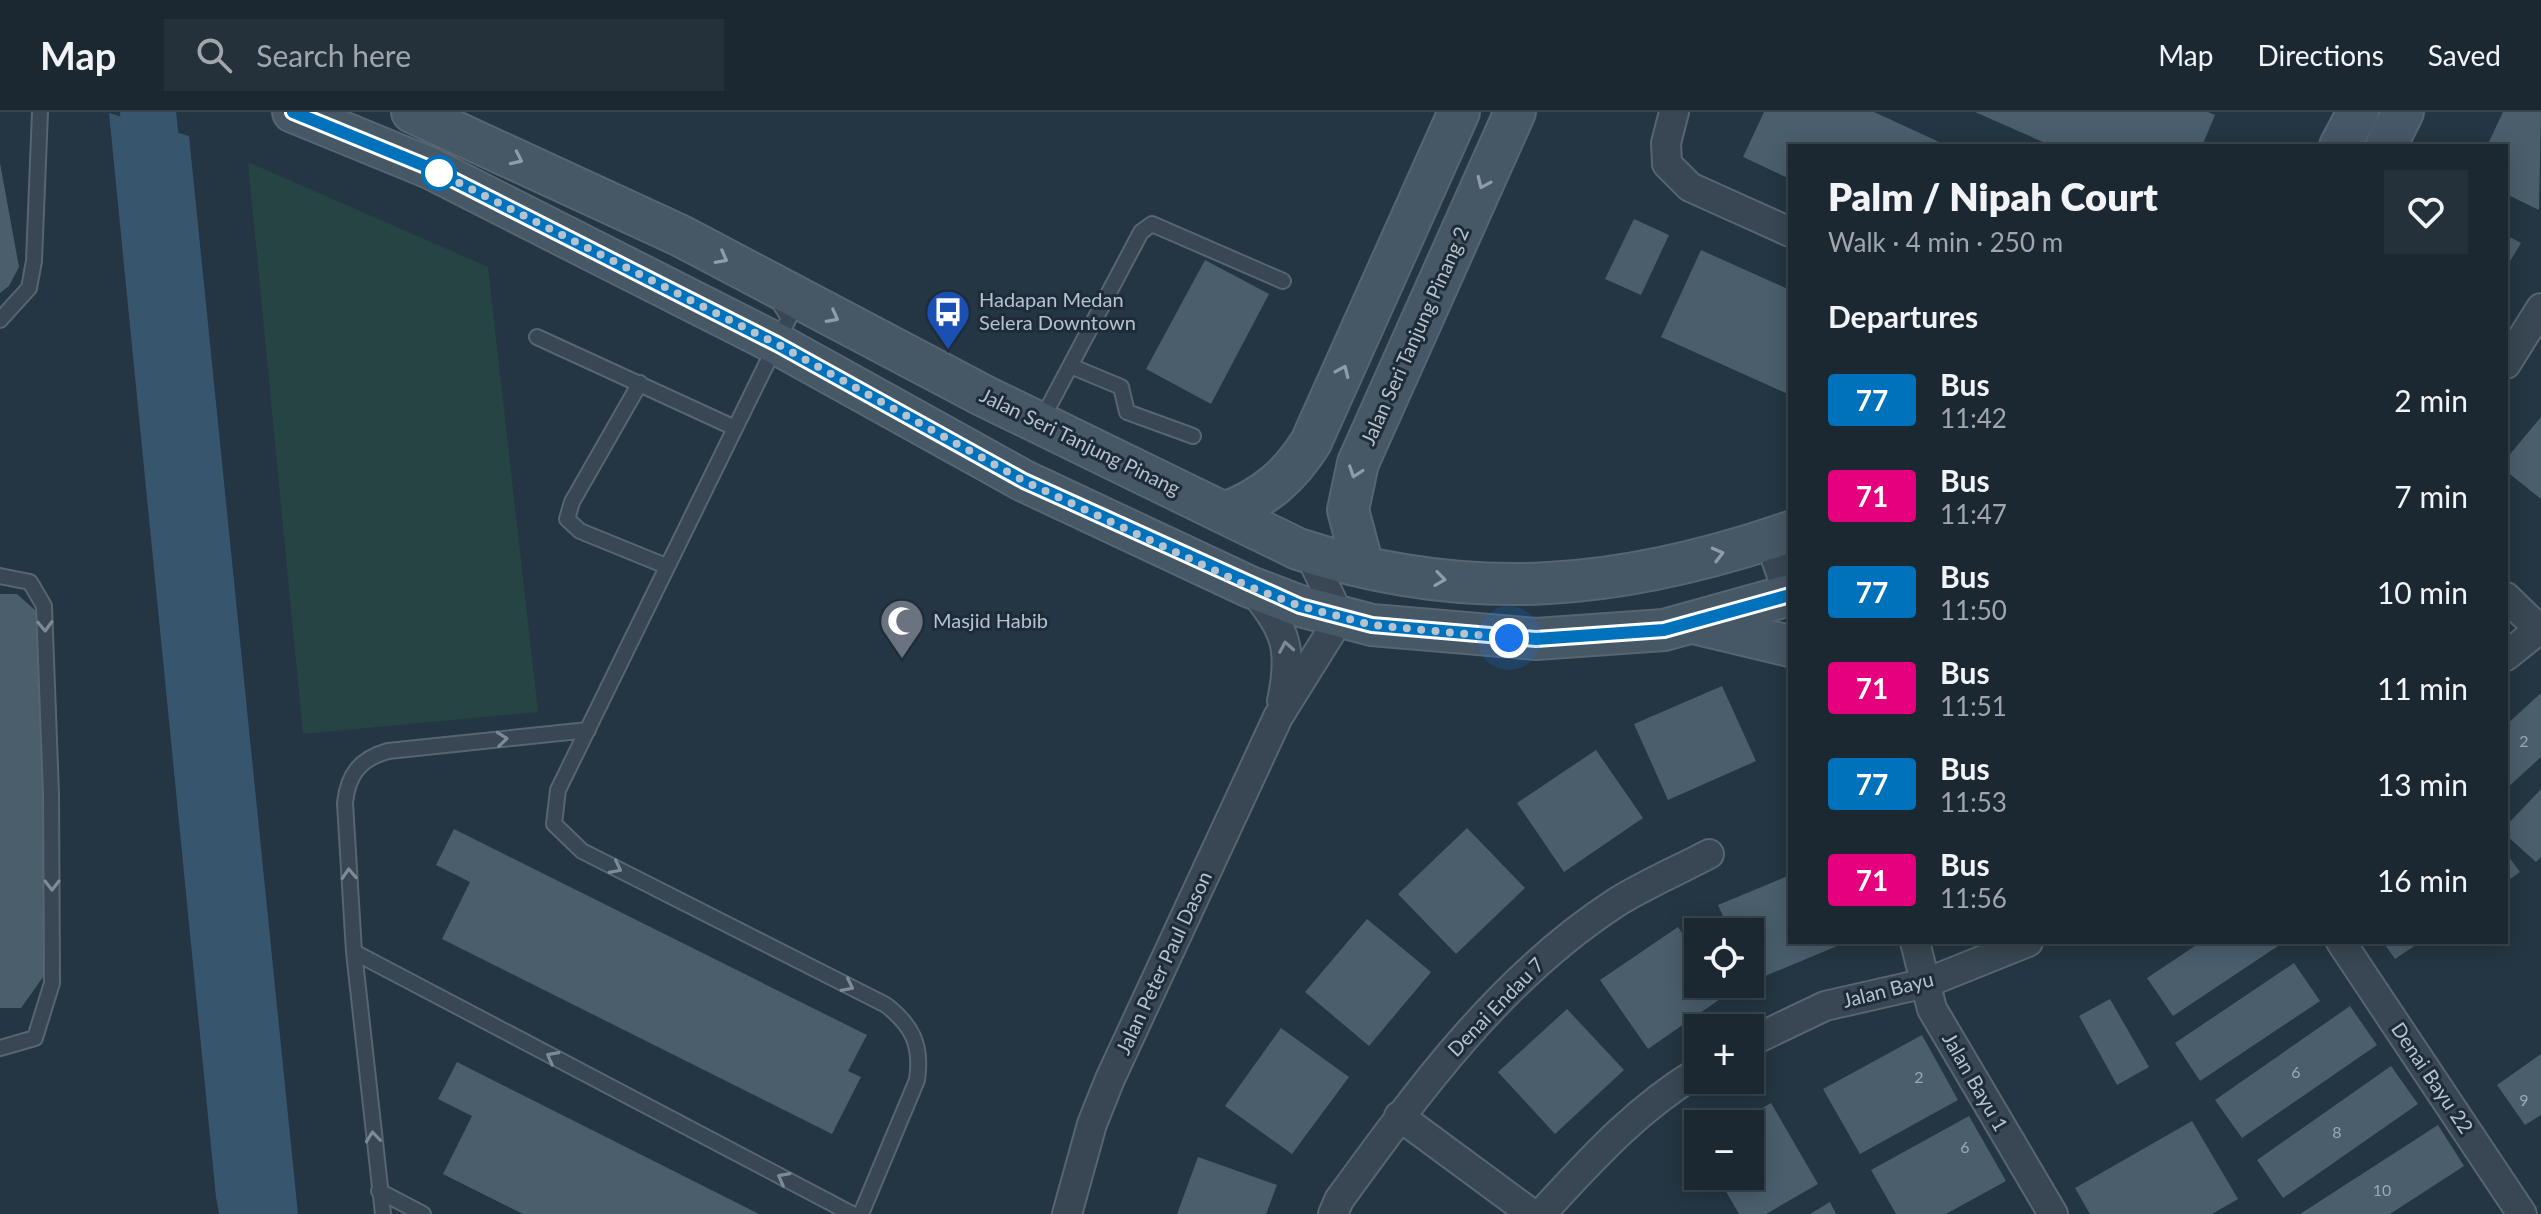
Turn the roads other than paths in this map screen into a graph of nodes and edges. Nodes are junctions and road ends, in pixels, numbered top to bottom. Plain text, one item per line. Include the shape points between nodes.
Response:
1 (40, 112) edge
2 (293, 112) edge
3 (1459, 112) edge
4 (1515, 112) edge
5 (1674, 112) edge
6 (2358, 112) edge
7 (2403, 112) edge
8 (437, 117) edge
9 (2341, 144) edge
10 (2387, 144) edge
11 (1788, 231) edge
12 (764, 280) junction
13 (1283, 281) dead end
14 (2541, 308) edge
15 (0, 320) edge
16 (537, 337) dead end
17 (777, 344) junction
18 (2508, 361) edge
19 (1073, 367) junction
20 (640, 383) junction
21 (1040, 423) junction
22 (735, 428) junction
23 (1193, 436) dead end
24 (1227, 512) junction
25 (1780, 536) edge
26 (1298, 549) junction
27 (666, 566) junction
28 (1363, 566) junction
29 (0, 576) edge
30 (1788, 585) edge
31 (1250, 587) junction
32 (1788, 598) edge
33 (2508, 599) edge
34 (1333, 616) junction
35 (1694, 623) junction
36 (2541, 630) edge
37 (1788, 646) edge
38 (2508, 655) edge
39 (1278, 717) junction
40 (588, 730) junction
41 (1709, 854) dead end
42 (1916, 944) edge
43 (2023, 944) edge
44 (2342, 944) edge
45 (354, 952) junction
46 (1926, 983) junction
47 (1764, 1035) edge
48 (0, 1048) edge
49 (1684, 1080) edge
50 (1399, 1116) junction
51 (379, 1191) junction
52 (383, 1214) edge
53 (423, 1214) edge
54 (852, 1214) edge
55 (861, 1214) edge
56 (1067, 1214) edge
57 (1333, 1214) edge
58 (1532, 1214) edge
59 (1541, 1214) edge
60 (2053, 1214) edge
61 (2522, 1214) edge

1 - 15 lane via 29,288
2 - 17 main road via 430,168
24 -> 3 main road via 1249,504 1283,479 1311,442
4 -> 28 main road, Jalan Seri Tanjung Pinang 2 via 1358,463 1348,510
5 - 11 street via 1667,164 1690,187
6 - 9 main road
7 - 10 main road
8 -> 12 main road, Jalan Seri Tanjung Pinang
12 - 17 lane via 789,318
12 -> 21 main road, Jalan Seri Tanjung Pinang
13 - 19 lane via 1152,224 1141,232
14 - 18 street
16 - 20 lane
17 - 22 lane
17 - 31 main road via 1024,481
19 - 21 lane
19 - 23 lane via 1121,387 1127,412
20 - 22 lane
20 - 27 lane via 567,519 580,531
21 - 24 main road, Jalan Seri Tanjung Pinang
22 - 27 lane
24 - 26 main road, Jalan Seri Tanjung Pinang
28 -> 25 main road, Jalan Seri Tanjung Pinang via 1467,583 1543,585 1613,579
25 - 30 street
26 - 28 main road, Jalan Seri Tanjung Pinang
26 - 34 street via 1323,578
27 - 40 lane
29 -> 48 lane via 30,582 44,606 52,967 35,1038
31 - 34 main road
39 -> 31 street, Jalan Peter Paul Dason via 1289,669 1287,646 1283,630
32 - 35 main road
33 - 36 street
34 - 35 main road via 1400,628 1536,639 1604,637
34 - 39 street, Jalan Peter Paul Dason via 1325,646
35 - 37 main road
36 - 38 street
39 - 56 street, Jalan Peter Paul Dason via 1110,1079
45 -> 40 lane via 345,803 356,768 370,756 388,751
40 -> 55 lane via 558,790 554,824 582,851 886,1005 904,1018 916,1037 917,1080
41 - 50 street, Denai Endau 7 via 1618,902 1545,955 1465,1035
42 - 46 street, Jalan Bayu 1
43 - 46 street, Jalan Bayu
44 - 61 street, Denai Bayu 22
51 -> 45 lane
54 -> 45 lane
46 - 47 street, Jalan Bayu via 1825,1006
46 - 60 street, Jalan Bayu 1 via 1932,1009
49 - 59 street via 1610,1140
50 - 57 street, Denai Endau 7
50 - 58 street
51 - 52 lane
51 - 53 lane

